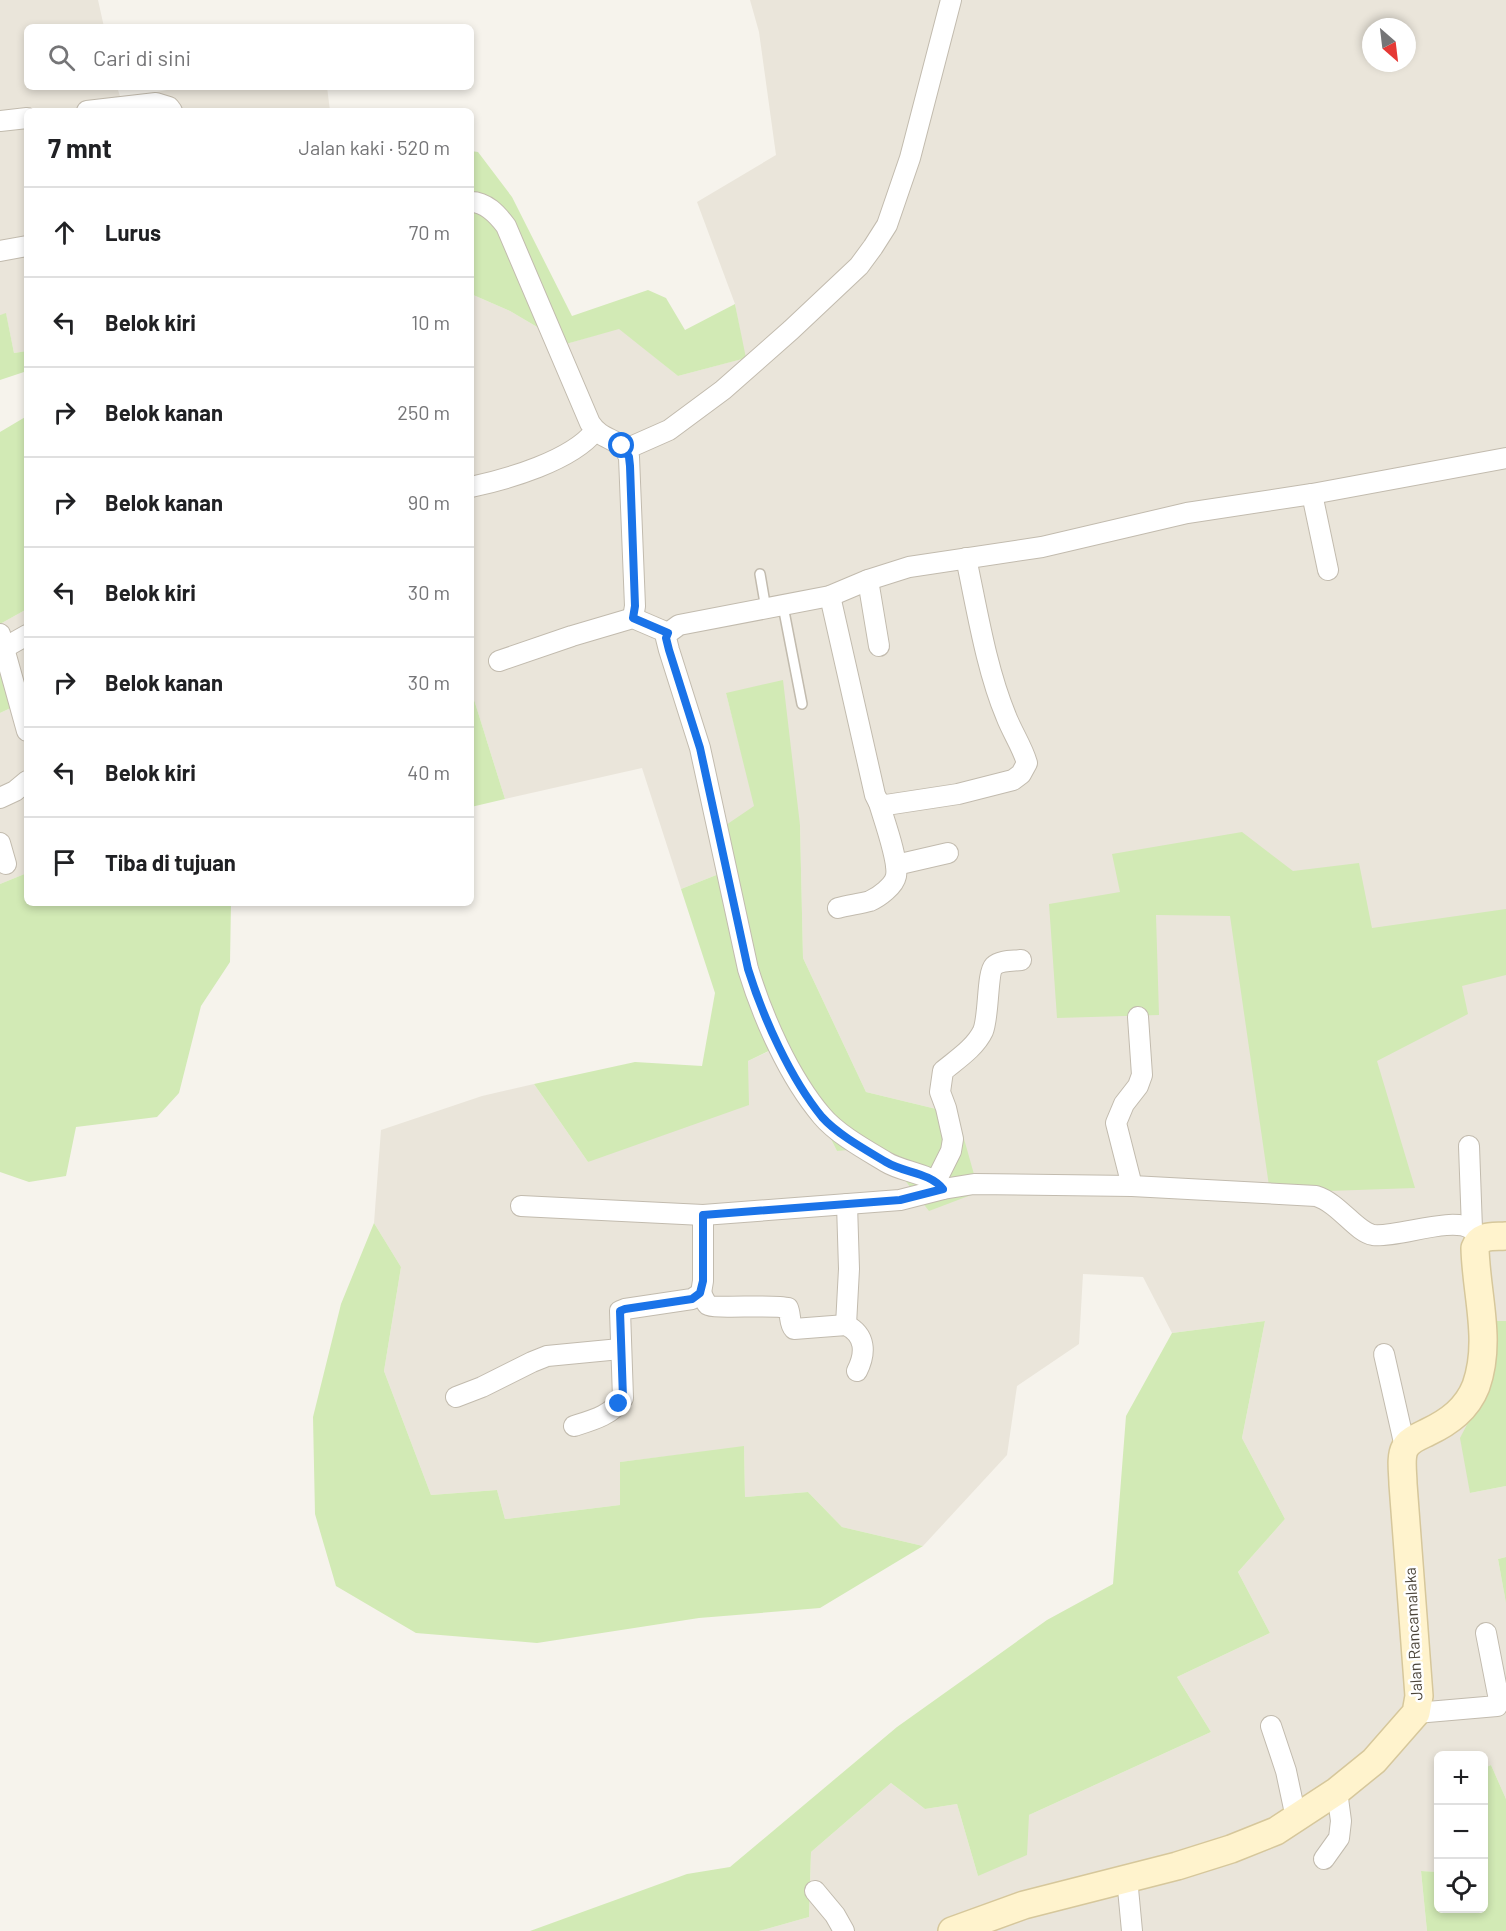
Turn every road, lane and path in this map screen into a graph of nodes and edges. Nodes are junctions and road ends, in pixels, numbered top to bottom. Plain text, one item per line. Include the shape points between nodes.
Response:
1 (951, 0) edge
2 (113, 108) edge
3 (170, 108) edge
4 (24, 118) edge
5 (0, 121) edge
6 (474, 201) edge
7 (24, 247) edge
8 (0, 251) edge
9 (596, 431) junction
10 (626, 449) junction
11 (1506, 458) edge
12 (474, 486) edge
13 (1312, 494) junction
14 (966, 558) junction
15 (1328, 570) dead end
16 (760, 574) dead end
17 (868, 580) junction
18 (830, 596) junction
19 (775, 608) junction
20 (633, 618) junction
21 (668, 633) junction
22 (24, 635) edge
23 (2, 641) edge
24 (879, 646) dead end
25 (499, 662) dead end
26 (802, 704) dead end
27 (24, 720) edge
28 (24, 784) edge
29 (0, 798) edge
30 (879, 803) junction
31 (0, 843) edge
32 (948, 853) dead end
33 (6, 864) dead end
34 (896, 864) junction
35 (838, 908) dead end
36 (1021, 960) dead end
37 (1138, 1017) dead end
38 (1469, 1146) dead end
39 (939, 1185) junction
40 (1132, 1186) junction
41 (847, 1204) junction
42 (521, 1206) dead end
43 (703, 1215) junction
44 (1486, 1235) edge
45 (700, 1293) junction
46 (846, 1325) junction
47 (621, 1348) junction
48 (1384, 1354) dead end
49 (857, 1371) dead end
50 (456, 1396) dead end
51 (574, 1426) dead end
52 (1405, 1447) junction
53 (1486, 1633) dead end
54 (1416, 1713) junction
55 (1271, 1726) dead end
56 (1336, 1791) junction
57 (1296, 1818) junction
58 (1324, 1859) dead end
59 (1127, 1878) junction
60 (815, 1891) dead end
61 (844, 1931) edge
62 (952, 1931) edge
63 (1132, 1931) edge

1 - 10 street via 907,169 887,225 873,247 859,266 723,390 669,430
2 - 3 street via 156,103
4 - 5 street
6 - 9 street via 495,211 506,226
7 - 8 street
9 - 10 street
9 - 12 street via 578,447 549,462 498,482
10 - 20 street via 630,466
11 - 13 street
13 - 14 street via 1187,513 1042,547
13 - 15 street
14 - 17 street via 909,567
14 - 30 street via 1005,716 1027,763 1022,774 1013,780 958,794
16 - 19 lane
17 - 18 street
17 - 24 street
18 - 19 street
18 - 30 street
19 - 21 street via 679,625
19 - 26 lane
20 - 21 street
20 - 25 street
21 - 39 street via 669,650 700,748 748,969 780,1050 823,1118 889,1164
22 - 23 street
23 - 27 street
28 - 29 street
30 - 34 street
31 - 33 street
32 - 34 street
34 - 35 street via 896,877 881,894
36 - 39 street via 994,966 983,1032 972,1047 943,1071 940,1092 953,1139
37 - 40 street via 1142,1075 1116,1123
38 - 44 street
39 - 40 street
39 - 41 street via 900,1200
40 - 44 street via 1316,1196 1334,1204 1371,1234 1457,1225
41 - 43 street
41 - 46 street
42 - 43 street
43 - 45 street
44 - 52 street via 1475,1248 1483,1330 1483,1352 1475,1387 1457,1415
45 - 46 street via 713,1307 788,1308 794,1329
45 - 47 street via 692,1299 620,1311
46 - 49 street via 854,1329 863,1347
47 - 50 street via 548,1356 482,1388
47 - 51 street via 623,1398 599,1418
48 - 52 street
52 - 54 street, Jalan Rancamalaka via 1403,1484 1419,1688
53 - 54 street via 1497,1706
54 - 56 street, Jalan Rancamalaka via 1374,1761
55 - 57 street
56 - 57 street, Jalan Rancamalaka
56 - 58 street via 1341,1821 1339,1838
57 - 59 street, Jalan Rancamalaka via 1276,1831 1231,1849
59 - 62 street, Jalan Rancamalaka via 1024,1905
59 - 63 street
60 - 61 street

